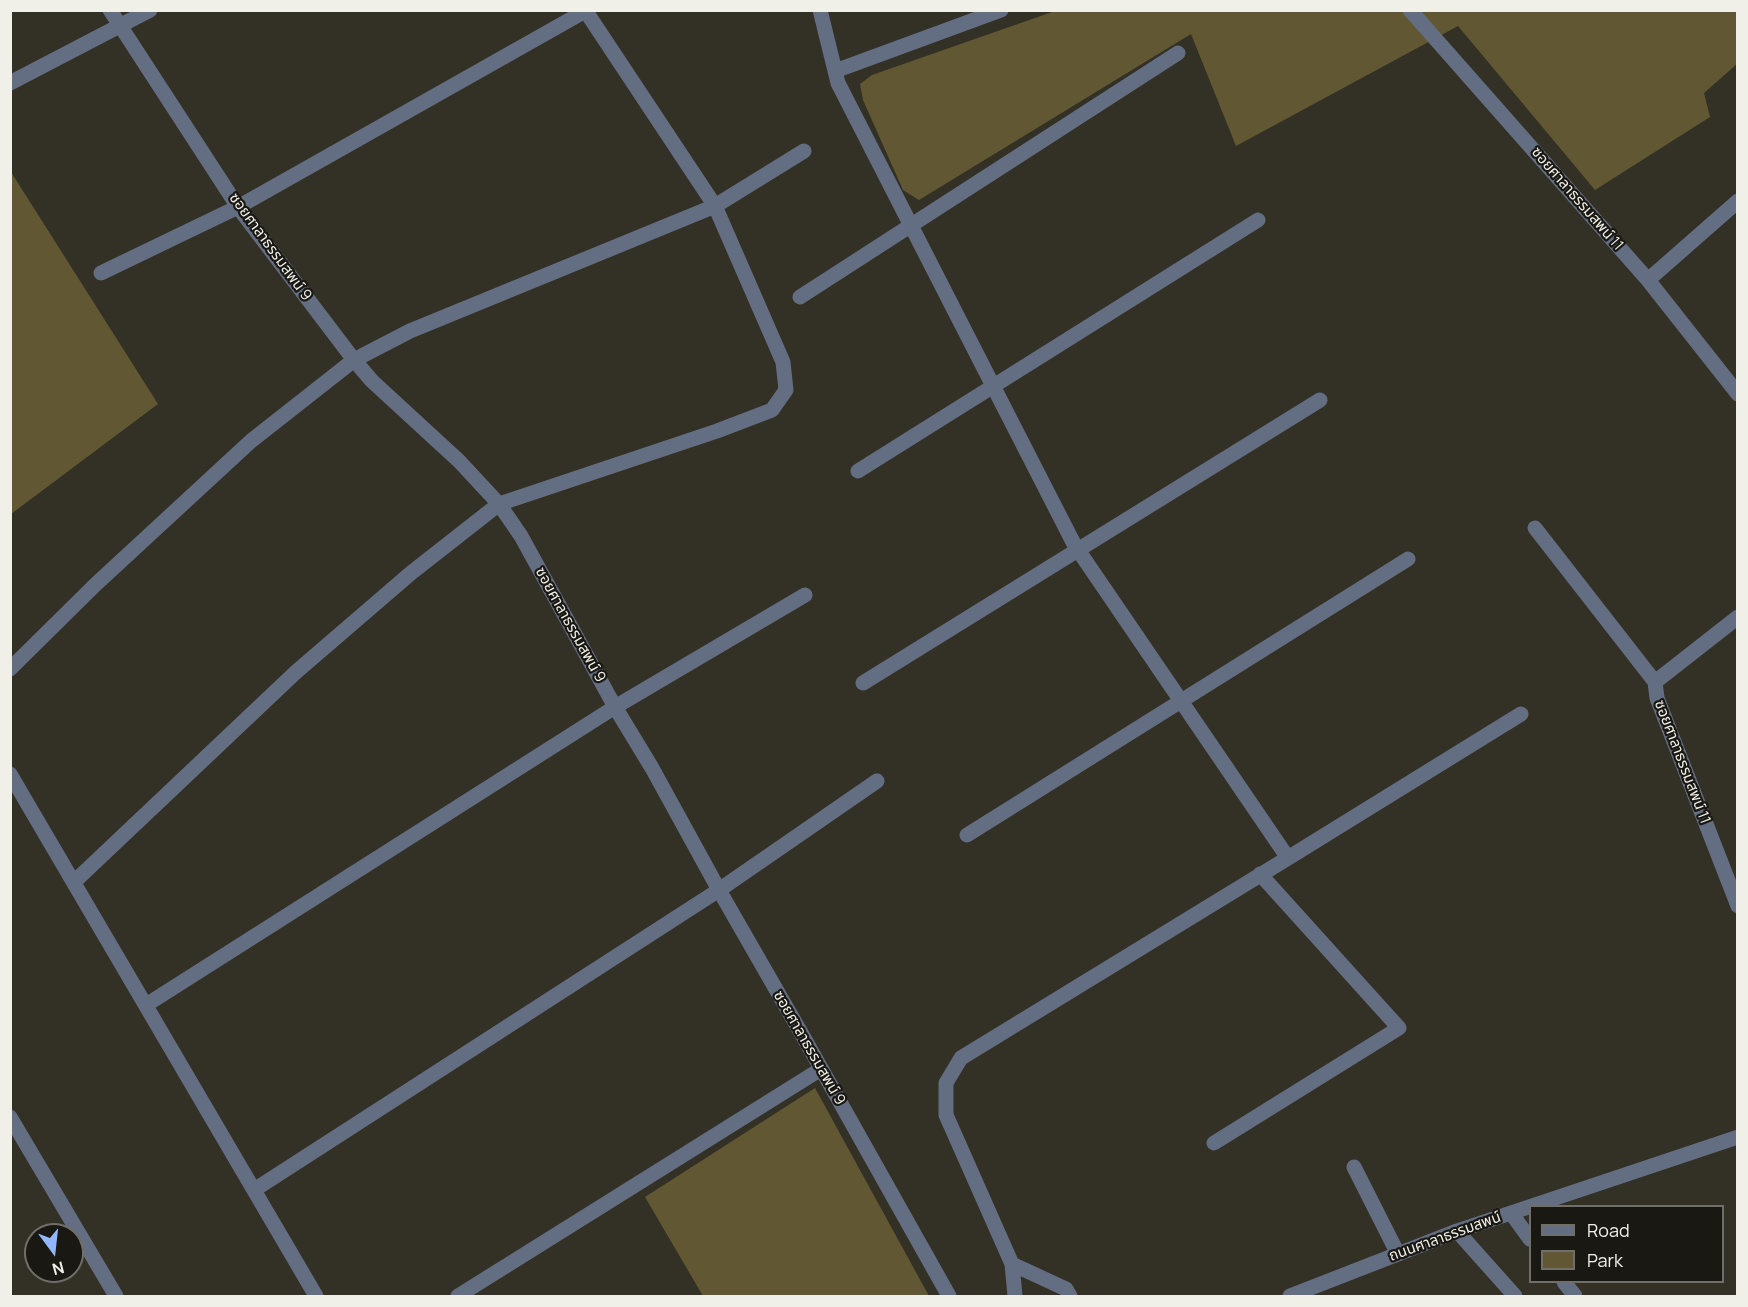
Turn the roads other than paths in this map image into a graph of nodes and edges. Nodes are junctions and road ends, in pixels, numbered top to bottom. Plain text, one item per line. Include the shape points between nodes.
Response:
1 (110, 10) edge
2 (150, 10) edge
3 (820, 10) edge
4 (1000, 10) edge
5 (1410, 10) edge
6 (586, 11) edge
7 (121, 26) junction
8 (1178, 53) dead end
9 (835, 71) junction
10 (10, 83) edge
11 (804, 151) dead end
12 (1737, 201) edge
13 (715, 206) junction
14 (238, 207) junction
15 (1258, 220) dead end
16 (911, 225) junction
17 (101, 273) dead end
18 (1648, 280) junction
19 (800, 297) dead end
20 (354, 360) junction
21 (994, 386) junction
22 (1737, 394) edge
23 (1320, 400) dead end
24 (858, 471) dead end
25 (499, 504) junction
26 (1535, 528) dead end
27 (1078, 549) junction
28 (1408, 560) dead end
29 (805, 595) dead end
30 (1737, 617) edge
31 (10, 669) edge
32 (863, 682) dead end
33 (1655, 682) junction
34 (1181, 701) junction
35 (615, 707) junction
36 (1521, 714) dead end
37 (10, 774) edge
38 (878, 781) dead end
39 (967, 835) dead end
40 (1288, 858) junction
41 (1260, 874) junction
42 (74, 882) junction
43 (719, 890) junction
44 (1737, 906) edge
45 (146, 1005) junction
46 (821, 1069) junction
47 (10, 1117) edge
48 (1737, 1137) edge
49 (1214, 1143) dead end
50 (1354, 1167) dead end
51 (254, 1190) junction
52 (1535, 1205) edge
53 (1529, 1207) edge
54 (1511, 1213) junction
55 (1457, 1231) junction
56 (1529, 1238) edge
57 (1398, 1254) junction
58 (1012, 1264) junction
59 (1565, 1283) edge
60 (1321, 1291) edge
61 (116, 1296) edge
62 (316, 1296) edge
63 (458, 1296) edge
64 (949, 1296) edge
65 (1015, 1296) edge
66 (1070, 1296) edge
67 (1290, 1296) edge
68 (1515, 1296) edge
69 (1575, 1296) edge

1 - 7 street, ซอยศาลาธรรมสพน์ 9
2 - 7 street
3 - 9 street
4 - 9 street
5 - 18 street, ซอยศาลาธรรมสพน์ 11
6 - 13 street
6 - 14 street
7 - 10 street
7 - 14 street, ซอยศาลาธรรมสพน์ 9
8 - 16 street
9 - 16 street
11 - 13 street
12 - 18 street
13 - 20 street via 410,331
13 - 25 street via 783,362 786,390 772,410
14 - 17 street
14 - 20 street, ซอยศาลาธรรมสพน์ 9
15 - 21 street
16 - 19 street
16 - 21 street
18 - 22 street, ซอยศาลาธรรมสพน์ 11
20 - 25 street, ซอยศาลาธรรมสพน์ 9
20 - 31 street via 250,441
21 - 24 street
21 - 27 street
23 - 27 street
25 - 35 street, ซอยศาลาธรรมสพน์ 9
25 - 42 street via 296,672
26 - 33 street
27 - 32 street
27 - 34 street
28 - 34 street
29 - 35 street
30 - 33 street, ซอยศาลาธรรมสพน์ 11
33 - 44 street, ซอยศาลาธรรมสพน์ 11 via 1657,698
34 - 39 street
34 - 40 street
35 - 43 street, ซอยศาลาธรรมสพน์ 9
35 - 45 street
36 - 40 street
37 - 42 street
38 - 43 street
40 - 41 street
41 - 49 street via 1399,1028
41 - 58 street via 961,1058 946,1083 946,1115
42 - 45 street
43 - 46 street, ซอยศาลาธรรมสพน์ 9
43 - 51 street
45 - 51 street
46 - 63 street
46 - 64 street, ซอยศาลาธรรมสพน์ 9
47 - 61 street
48 - 52 street, ถนนศาลาธรรมสพน์
50 - 57 street
51 - 62 street
53 - 54 street, ถนนศาลาธรรมสพน์
54 - 55 street, ถนนศาลาธรรมสพน์
54 - 56 street
55 - 57 street, ถนนศาลาธรรมสพน์
55 - 68 street
57 - 60 street, ถนนศาลาธรรมสพน์
58 - 65 street
58 - 66 street via 1066,1289
59 - 69 street
60 - 67 street, ถนนศาลาธรรมสพน์

